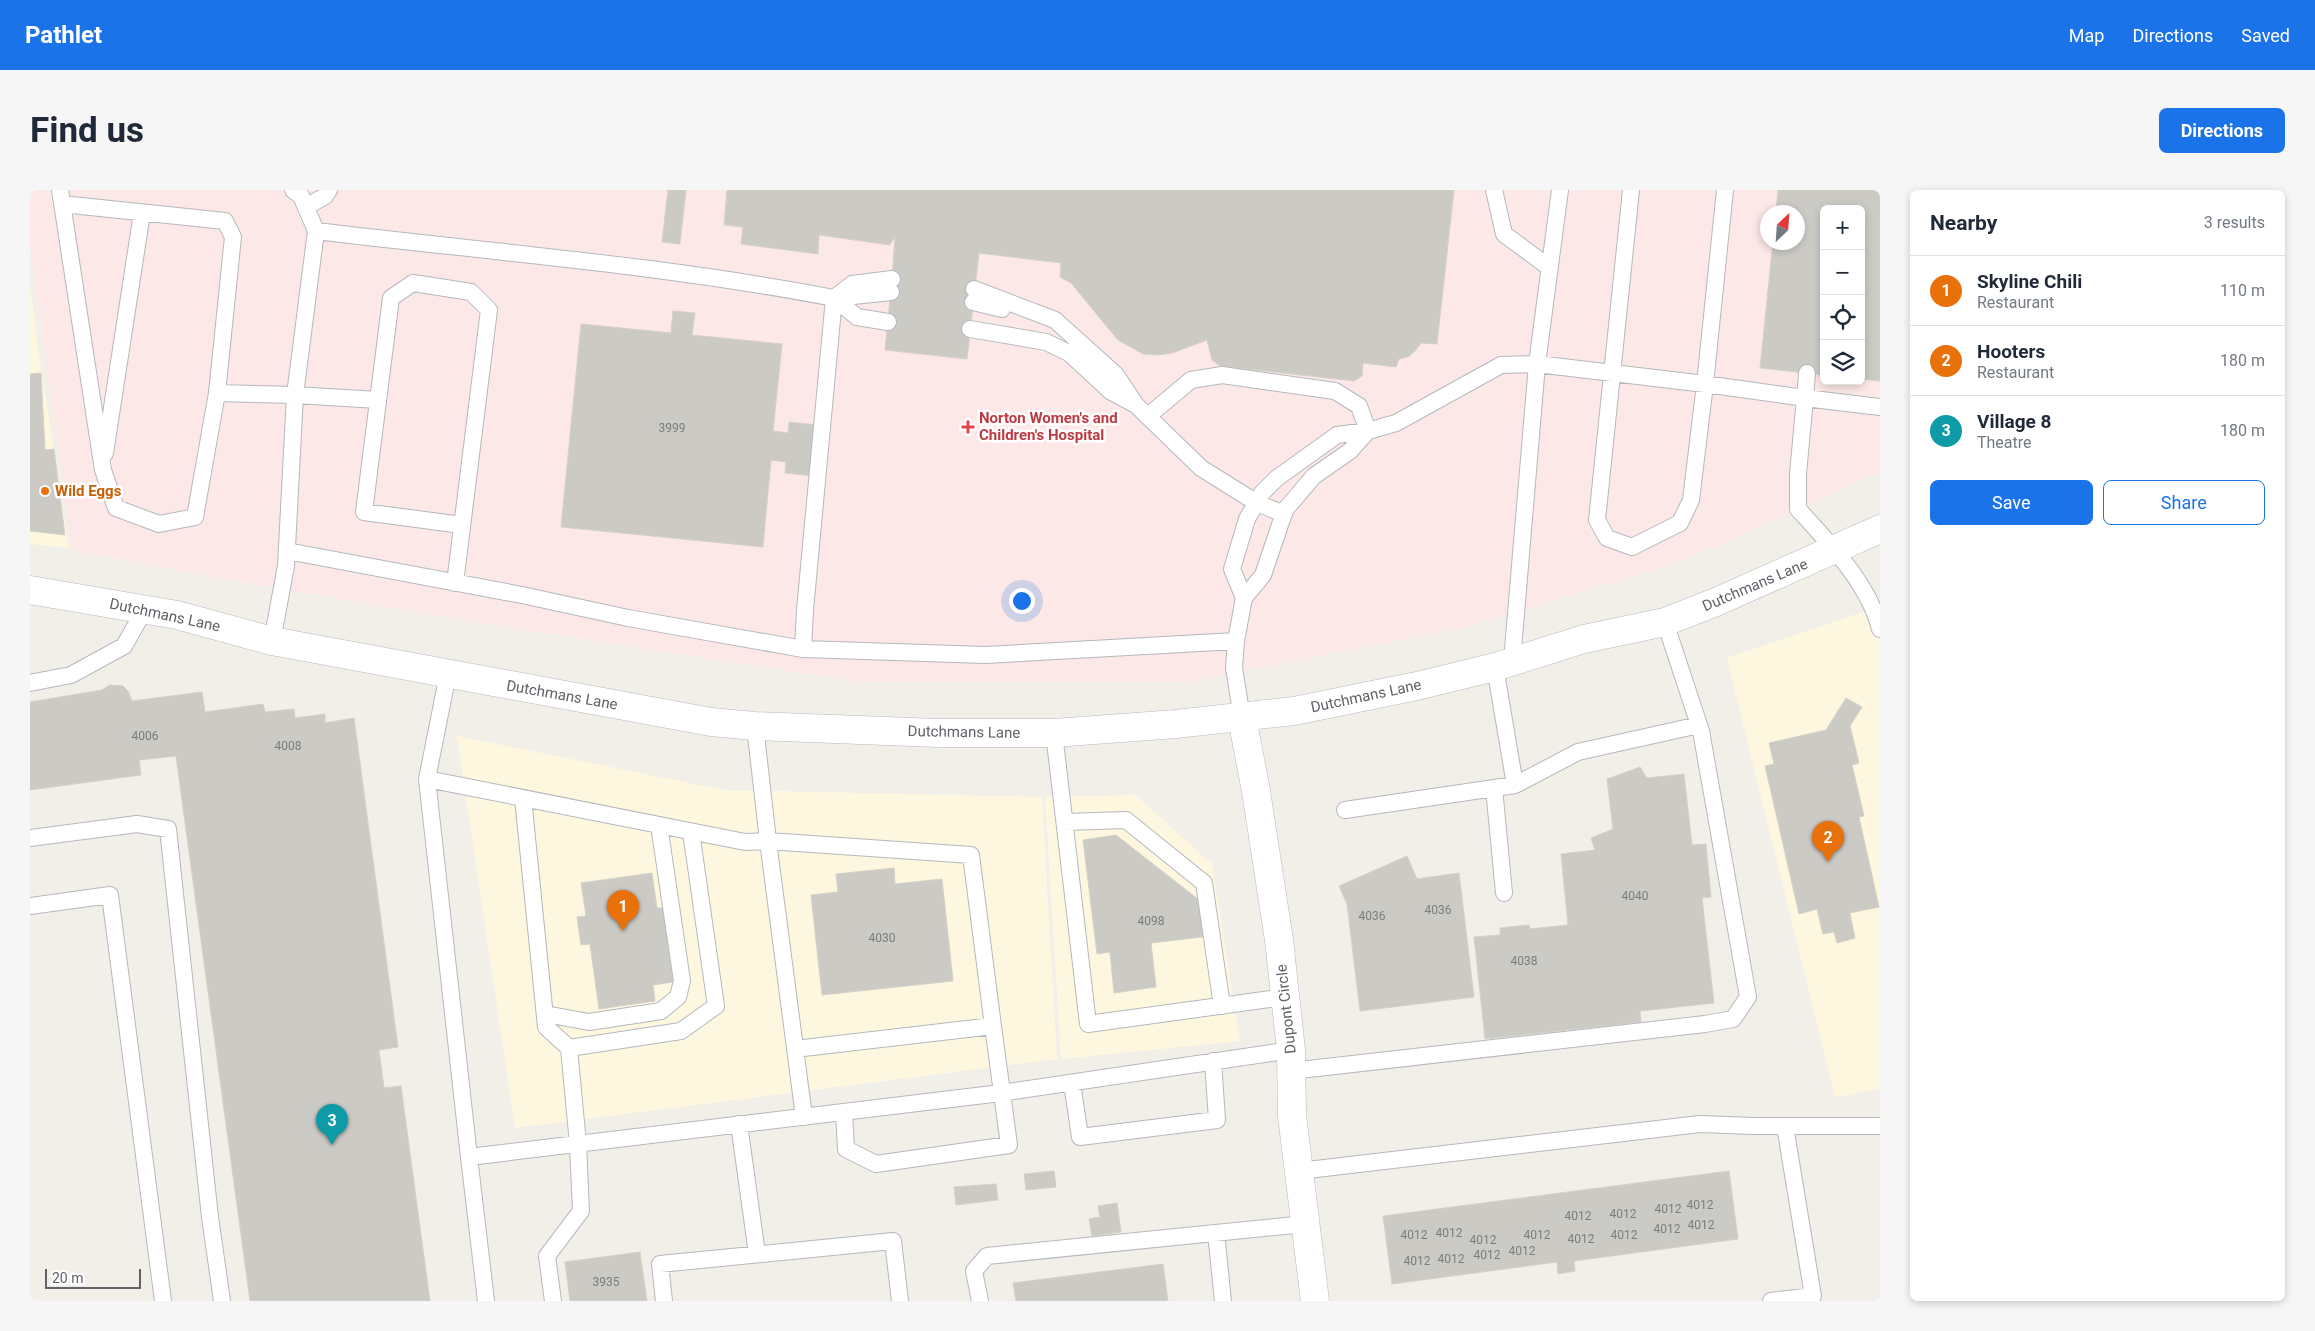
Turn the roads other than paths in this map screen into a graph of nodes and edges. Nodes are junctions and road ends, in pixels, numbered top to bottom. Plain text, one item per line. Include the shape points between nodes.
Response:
1 (293, 190) edge
2 (329, 190) edge
3 (1494, 190) edge
4 (1560, 190) edge
5 (1631, 190) edge
6 (1725, 190) edge
7 (61, 197) edge
8 (306, 207) junction
9 (142, 212) junction
10 (316, 231) junction
11 (1550, 268) junction
12 (892, 286) dead end
13 (973, 296) dead end
14 (834, 298) junction
15 (888, 322) dead end
16 (970, 329) dead end
17 (1537, 364) junction
18 (1808, 373) dead end
19 (1613, 374) junction
20 (1705, 384) junction
21 (217, 393) junction
22 (295, 395) junction
23 (1805, 398) junction
24 (378, 400) junction
25 (1136, 405) junction
26 (1880, 406) edge
27 (1148, 416) junction
28 (1368, 431) junction
29 (103, 470) junction
30 (1257, 503) junction
31 (1284, 514) junction
32 (462, 525) junction
33 (1880, 529) edge
34 (1836, 550) junction
35 (286, 551) junction
36 (455, 583) junction
37 (30, 590) edge
38 (1244, 598) junction
39 (145, 610) junction
40 (1665, 622) junction
41 (1880, 629) edge
42 (272, 641) junction
43 (1236, 641) junction
44 (804, 649) junction
45 (1503, 664) junction
46 (448, 674) junction
47 (30, 683) edge
48 (1242, 718) junction
49 (1699, 725) junction
50 (756, 726) junction
51 (1054, 733) junction
52 (427, 779) junction
53 (1515, 785) junction
54 (1494, 788) junction
55 (523, 798) junction
56 (1346, 810) dead end
57 (1065, 822) junction
58 (659, 825) junction
59 (691, 832) junction
60 (30, 838) edge
61 (768, 841) junction
62 (1504, 893) dead end
63 (30, 906) edge
64 (1285, 997) junction
65 (1222, 1006) junction
66 (545, 1014) junction
67 (993, 1026) junction
68 (569, 1048) junction
69 (795, 1048) junction
70 (1291, 1060) junction
71 (1214, 1062) junction
72 (1072, 1083) junction
73 (1002, 1093) junction
74 (844, 1112) junction
75 (804, 1117) junction
76 (739, 1124) junction
77 (1785, 1126) junction
78 (1880, 1126) edge
79 (578, 1144) junction
80 (469, 1157) junction
81 (1299, 1171) junction
82 (1305, 1224) junction
83 (1216, 1233) junction
84 (757, 1254) junction
85 (1813, 1298) edge
86 (163, 1301) edge
87 (222, 1301) edge
88 (486, 1301) edge
89 (553, 1301) edge
90 (664, 1301) edge
91 (900, 1301) edge
92 (980, 1301) edge
93 (1223, 1301) edge
94 (1315, 1301) edge
95 (1771, 1301) edge

1 - 8 lane via 301,196
2 - 8 lane
3 - 11 lane via 1504,234
4 - 11 lane
5 - 19 lane
6 - 20 lane
7 - 9 lane
7 - 29 lane
8 - 10 lane
9 - 21 lane via 226,221 233,238
9 - 29 lane
10 - 14 lane via 611,263
10 - 22 lane
11 - 17 lane
12 - 14 lane via 852,284
13 - 25 lane via 1055,320 1116,375
14 - 15 lane via 857,317
14 - 44 lane
16 - 25 lane via 1046,342 1068,353 1110,391
17 - 19 lane
17 - 28 lane via 1500,365 1396,423
17 - 45 lane
18 - 23 lane
19 - 20 lane
19 - 20 lane via 1597,520 1607,538 1632,547 1680,523 1684,516 1691,500
20 - 23 lane
21 - 22 lane
21 - 29 lane via 194,517 159,524 116,508
22 - 24 lane
22 - 35 lane
23 - 26 lane
23 - 34 lane via 1798,510
24 - 32 lane via 364,512
24 - 32 lane via 391,298 413,283 471,292 489,310
25 - 27 lane
27 - 28 lane via 1191,380 1222,375 1335,391 1360,406
27 - 30 lane via 1201,468
28 - 30 lane via 1337,434 1277,478
28 - 31 lane via 1350,451 1314,476
30 - 31 lane
30 - 38 lane via 1247,519 1232,569
31 - 38 lane via 1264,575
32 - 36 lane
33 - 34 street, Dutchmans Lane
34 - 40 street, Dutchmans Lane
34 - 41 lane via 1875,610
35 - 36 lane
35 - 42 lane
36 - 44 lane
37 - 39 street, Dutchmans Lane
38 - 43 lane
39 - 42 street, Dutchmans Lane via 177,615
39 - 47 lane via 124,646 71,675
40 - 45 street, Dutchmans Lane via 1584,639
40 - 49 lane
42 - 46 street, Dutchmans Lane
43 - 44 lane via 985,655
43 - 48 lane via 1234,668
45 - 48 street, Dutchmans Lane via 1417,686
45 - 53 lane
46 - 50 street, Dutchmans Lane via 711,722
46 - 52 lane
48 - 51 street, Dutchmans Lane
48 - 64 street, Dupont Circle via 1258,800
49 - 53 lane via 1578,752
49 - 70 lane via 1748,997 1733,1019
50 - 51 street, Dutchmans Lane via 938,733
50 - 61 lane
51 - 57 lane
52 - 55 lane
52 - 80 lane
53 - 54 lane
54 - 56 lane
54 - 62 lane
55 - 58 lane
55 - 66 lane
57 - 65 lane via 1126,820 1204,883
57 - 65 lane via 1088,1024
58 - 59 lane
58 - 66 lane via 682,981 678,997 661,1011 589,1022
59 - 61 lane via 745,842
59 - 68 lane via 716,1006 681,1031
60 - 87 lane via 137,824 168,829
61 - 67 lane via 971,854
61 - 69 lane
63 - 86 lane via 110,895
64 - 65 lane
64 - 70 street, Dupont Circle
66 - 68 lane via 546,1027
67 - 69 lane
67 - 73 lane
68 - 79 lane
69 - 75 lane
70 - 71 lane
70 - 81 street, Dupont Circle via 1292,1116
71 - 72 lane
71 - 72 lane via 1217,1120 1080,1137
72 - 73 lane
73 - 74 lane
73 - 74 lane via 1009,1145 876,1164 846,1149
74 - 75 lane
75 - 76 lane
76 - 79 lane
76 - 84 lane
77 - 78 lane
77 - 81 lane via 1700,1124
77 - 85 lane
79 - 80 lane
79 - 89 lane via 580,1211 547,1256
80 - 88 lane
81 - 82 street, Dupont Circle
82 - 83 lane
82 - 94 street, Dupont Circle
83 - 92 lane via 987,1256 974,1271
83 - 93 lane
84 - 90 lane via 660,1264
84 - 91 lane via 892,1241
85 - 95 lane

